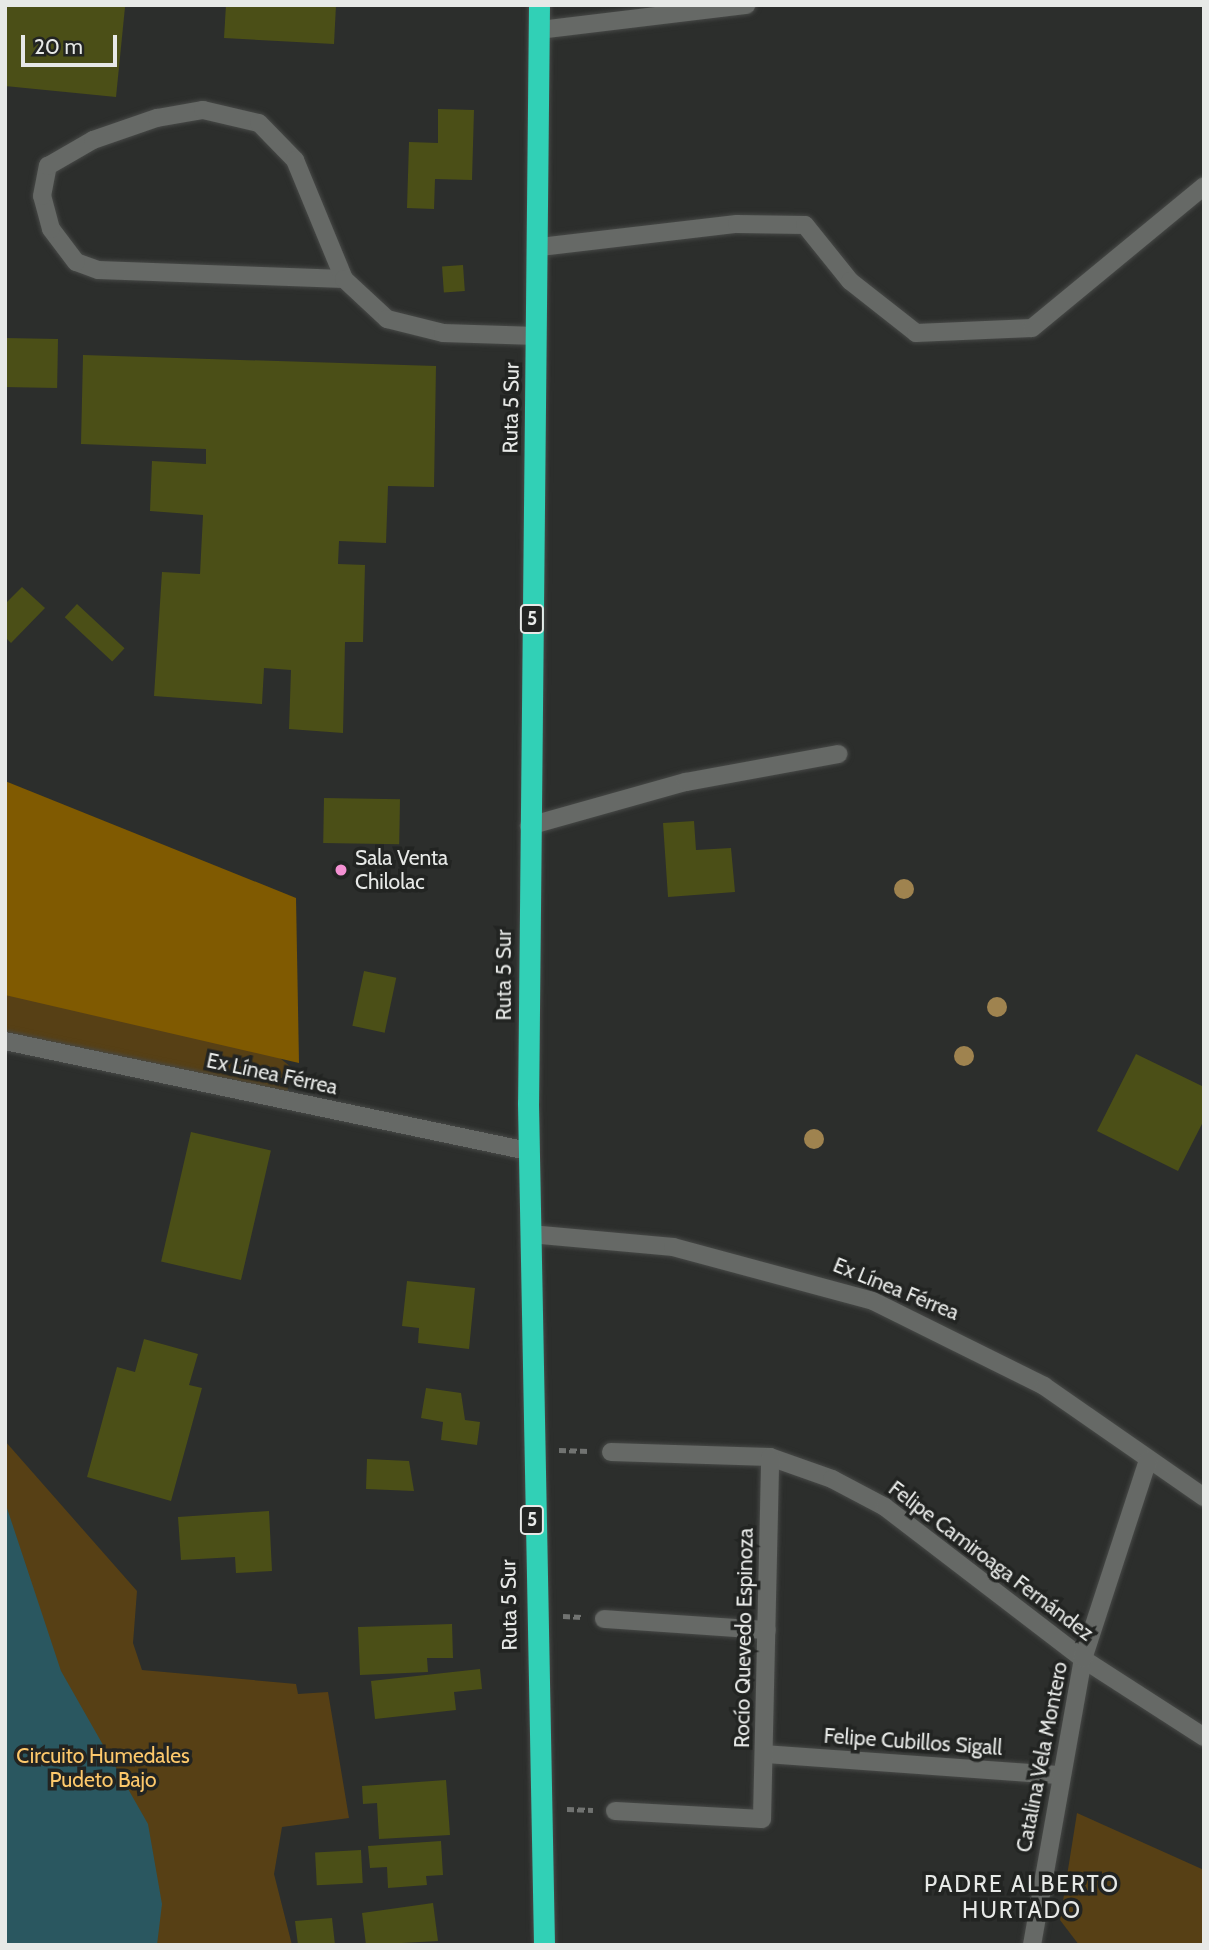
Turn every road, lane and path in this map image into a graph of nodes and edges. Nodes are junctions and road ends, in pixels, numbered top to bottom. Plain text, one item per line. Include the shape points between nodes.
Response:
1 (539, 5) edge
2 (746, 5) edge
3 (540, 30) junction
4 (1204, 186) edge
5 (540, 247) junction
6 (344, 279) junction
7 (537, 336) junction
8 (838, 754) dead end
9 (528, 826) junction
10 (5, 1041) edge
11 (528, 1151) junction
12 (530, 1234) junction
13 (531, 1449) junction
14 (611, 1452) joint
15 (770, 1457) junction
16 (1147, 1460) junction
17 (1204, 1497) edge
18 (534, 1614) junction
19 (604, 1619) joint
20 (767, 1630) junction
21 (1083, 1659) junction
22 (1204, 1737) edge
23 (765, 1754) junction
24 (1059, 1774) junction
25 (538, 1807) junction
26 (615, 1811) joint
27 (544, 1945) edge
28 (1032, 1945) edge

1 - 3 highway, Ruta 5 Sur / 5
2 - 3 street
3 - 5 highway, Ruta 5 Sur / 5
4 - 5 street via 1032,328 916,333 850,281 805,225 737,224
5 - 7 highway, Ruta 5 Sur / 5
6 - 6 street via 295,160 258,123 203,110 157,118 93,140 48,166 42,196 51,229 76,262 98,270
6 - 7 street via 387,319 443,333
7 - 9 highway, Ruta 5 Sur / 5
8 - 9 street via 686,782
9 - 11 highway, Ruta 5 Sur / 5
10 - 11 street, Ex Línea Férrea
11 - 12 highway, Ruta 5 Sur / 5
12 - 13 highway, Ruta 5 Sur / 5
12 - 16 street, Ex Línea Férrea via 673,1247 873,1301 989,1354
13 - 14 path
13 - 18 highway, Ruta 5 Sur / 5
14 - 15 street, Felipe Camiroaga Fernández
15 - 20 street, Rocío Quevedo Espinoza
15 - 21 street, Felipe Camiroaga Fernández via 885,1507
16 - 17 street, Ex Línea Férrea
16 - 21 street, Catalina Vela Montero
18 - 19 path
18 - 25 highway, Ruta 5 Sur / 5
19 - 20 street
20 - 23 street, Rocío Quevedo Espinoza
21 - 22 street, Felipe Camiroaga Fernández
21 - 24 street, Catalina Vela Montero
23 - 24 street, Felipe Cubillos Sigall
23 - 26 street, Rocío Quevedo Espinoza via 762,1819
24 - 28 street, Catalina Vela Montero
25 - 26 path
25 - 27 highway, Ruta 5 Sur / 5

